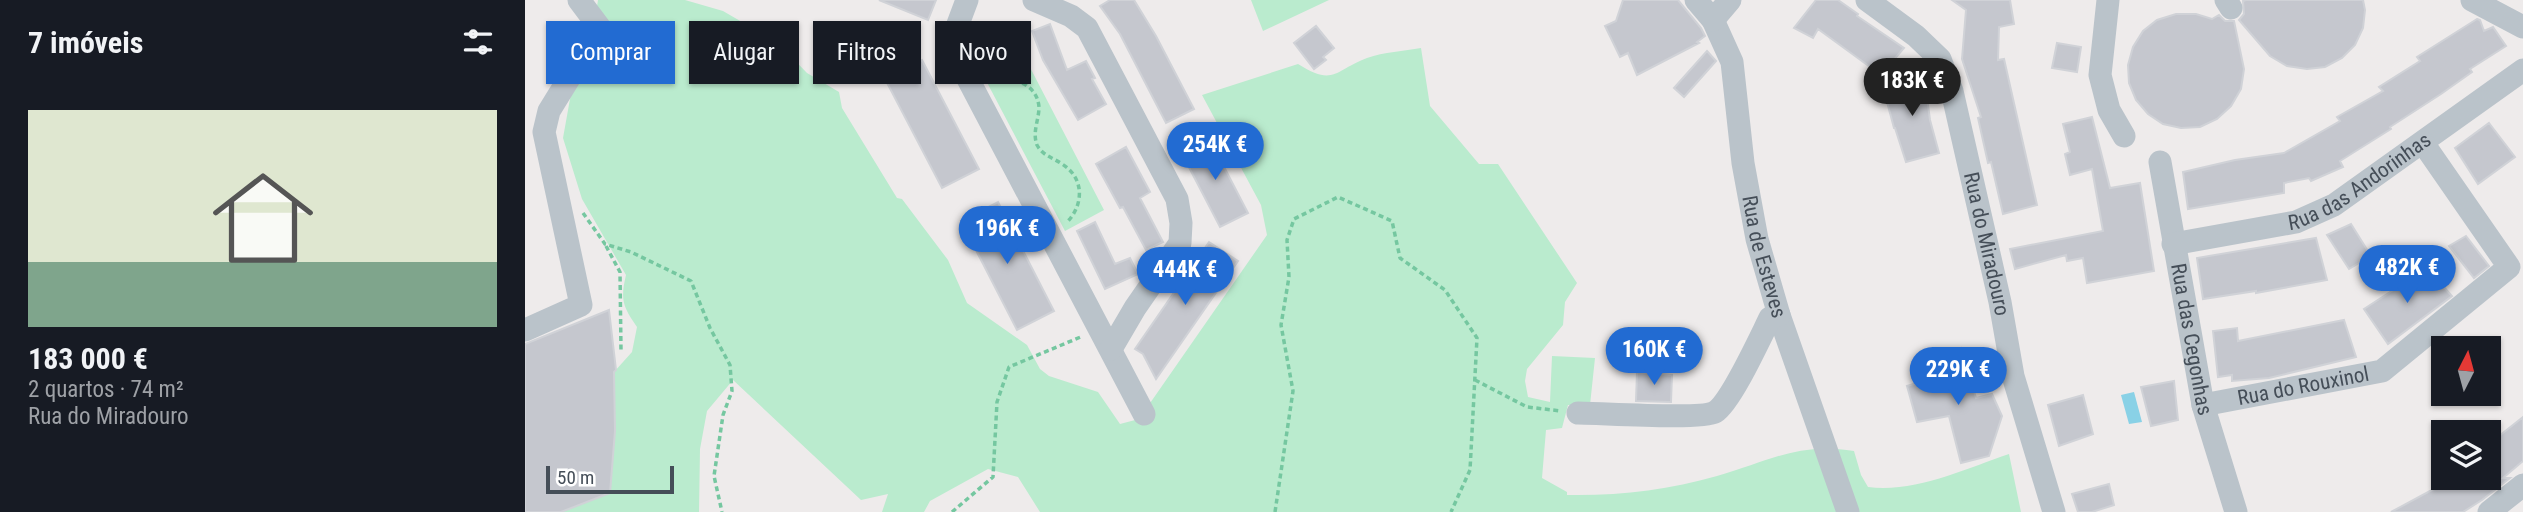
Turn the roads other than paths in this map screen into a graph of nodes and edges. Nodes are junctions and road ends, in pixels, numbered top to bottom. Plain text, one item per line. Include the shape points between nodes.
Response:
1 (579, 0) edge
2 (967, 0) edge
3 (1034, 0) edge
4 (1696, 0) edge
5 (1730, 0) edge
6 (1867, 0) edge
7 (2108, 0) edge
8 (2472, 0) edge
9 (1713, 20) junction
10 (2523, 27) edge
11 (2523, 70) edge
12 (2124, 136) dead end
13 (2423, 143) junction
14 (2159, 162) dead end
15 (2173, 244) junction
16 (1135, 308) junction
17 (1779, 315) junction
18 (525, 330) edge
19 (1101, 330) junction
20 (2203, 405) junction
21 (1578, 413) road end
22 (1144, 414) dead end
23 (2523, 485) edge
24 (1848, 512) edge
25 (2054, 512) edge
26 (2236, 512) edge
27 (2489, 512) edge

1 - 18 street via 600,28 549,111 544,132 581,305
2 - 19 street via 955,32 958,60
3 - 16 street via 1087,28 1177,199 1180,243
4 - 9 street, Rua de Esteves
5 - 9 street
6 - 25 street, Rua do Miradouro via 1940,59 1952,91 2013,376
7 - 12 street via 2100,75 2109,110
8 - 10 street
9 - 17 street, Rua de Esteves via 1732,62 1757,239
11 - 13 street, Rua das Andorinhas
13 - 15 street, Rua das Andorinhas via 2335,205 2296,222
13 - 20 street, Rua do Rouxinol via 2509,267 2382,371
14 - 15 street, Rua das Cegonhas
15 - 20 street, Rua das Cegonhas
16 - 19 street
16 - 19 street
17 - 21 street via 1770,318 1727,400 1714,412 1695,416
17 - 24 street, Rua de Esteves
19 - 22 street
20 - 26 street, Rua das Cegonhas
23 - 27 street

